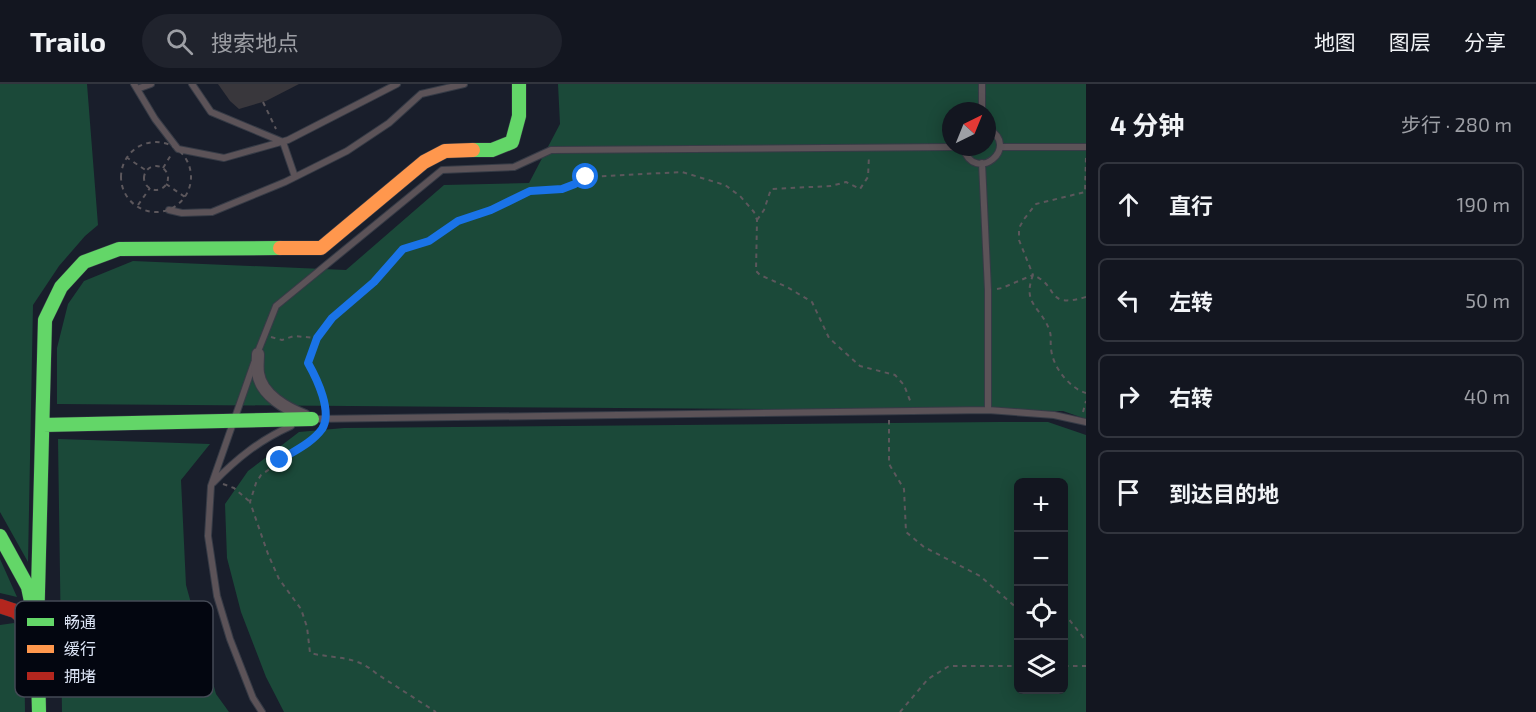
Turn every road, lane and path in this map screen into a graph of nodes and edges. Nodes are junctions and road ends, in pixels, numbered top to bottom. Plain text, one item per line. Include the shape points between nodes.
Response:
1 (151, 84) edge
2 (192, 84) edge
3 (397, 84) edge
4 (464, 84) edge
5 (519, 84) edge
6 (982, 84) edge
7 (135, 86) edge
8 (263, 102) dead end
9 (982, 102) edge
10 (996, 134) edge
11 (283, 142) junction
12 (870, 147) junction
13 (942, 147) edge
14 (1000, 147) junction
15 (1086, 147) edge
16 (177, 148) junction
17 (1086, 153) edge
18 (967, 156) edge
19 (126, 157) junction
20 (982, 163) junction
21 (163, 168) junction
22 (147, 171) junction
23 (295, 177) junction
24 (166, 184) junction
25 (150, 188) junction
26 (185, 197) junction
27 (137, 206) junction
28 (169, 210) junction
29 (756, 220) junction
30 (1032, 275) junction
31 (988, 290) junction
32 (1086, 297) edge
33 (265, 336) junction
34 (317, 338) junction
35 (258, 354) junction
36 (1086, 393) edge
37 (1086, 401) edge
38 (988, 410) junction
39 (888, 411) junction
40 (913, 411) junction
41 (319, 419) junction
42 (1083, 421) edge
43 (233, 422) junction
44 (43, 424) junction
45 (213, 483) junction
46 (250, 502) junction
47 (0, 536) edge
48 (31, 601) edge
49 (38, 601) edge
50 (0, 606) edge
51 (1014, 606) edge
52 (15, 611) edge
53 (1068, 618) edge
54 (1086, 641) edge
55 (1014, 666) edge
56 (1068, 666) edge
57 (1086, 666) edge
58 (39, 697) edge
59 (39, 712) edge
60 (262, 712) edge
61 (436, 712) edge
62 (900, 712) edge

1 - 7 lane
2 - 11 lane via 212,112
3 - 11 lane
4 - 23 lane via 421,94 389,123 347,152
5 - 44 main road via 519,116 512,142 492,150 445,151 424,162 321,248 119,249 84,262 61,287 45,320
6 - 9 lane
7 - 16 lane
8 - 11 path
10 - 14 lane
11 - 16 lane via 224,158
11 - 23 lane
12 - 13 lane
12 - 29 path via 868,177 860,189 846,182 771,189
12 - 33 lane via 551,150 514,167 442,170 276,306
14 - 15 lane
14 - 20 lane via 995,158
16 - 19 path via 159,141 148,142
16 - 21 path
16 - 26 path via 191,171
17 - 30 path via 1085,192 1036,204 1018,228
18 - 20 lane
19 - 22 path
19 - 27 path via 120,175 122,186
20 - 31 lane
21 - 22 path via 155,166
21 - 24 path via 168,174
22 - 25 path via 144,180
23 - 28 lane via 212,212
24 - 25 path via 159,189
24 - 26 path
25 - 27 path
26 - 28 path
27 - 28 path via 157,212
29 - 34 path via 748,203 725,185 681,172 586,177 562,189 530,191 458,221 429,241 403,249 374,282 332,318
29 - 40 path via 756,271 812,303 830,339 860,366 895,375 904,385
30 - 31 path
30 - 32 path via 1041,278 1062,302
30 - 36 path via 1029,295 1049,329 1055,364 1076,390
31 - 38 lane
33 - 34 path via 282,340 294,336
33 - 35 lane
34 - 41 path via 308,363 322,391
35 - 41 street via 258,374 264,388 291,411
35 - 43 lane
37 - 42 path
38 - 40 lane
38 - 42 lane
39 - 40 lane
39 - 41 lane
39 - 51 path via 889,464 904,489 906,532 924,547 980,576
41 - 43 main road
41 - 45 lane via 290,426 261,442 234,461
41 - 46 path via 323,428 311,441 261,475
43 - 44 main road
43 - 45 lane
44 - 49 main road
45 - 46 path via 234,488
45 - 60 lane via 208,536 217,596 230,639
46 - 61 path via 279,579 301,609 310,653 342,657 369,667
47 - 48 main road via 28,587
50 - 52 main road
53 - 54 path
55 - 62 path via 949,666 928,679
56 - 57 path
58 - 59 main road

